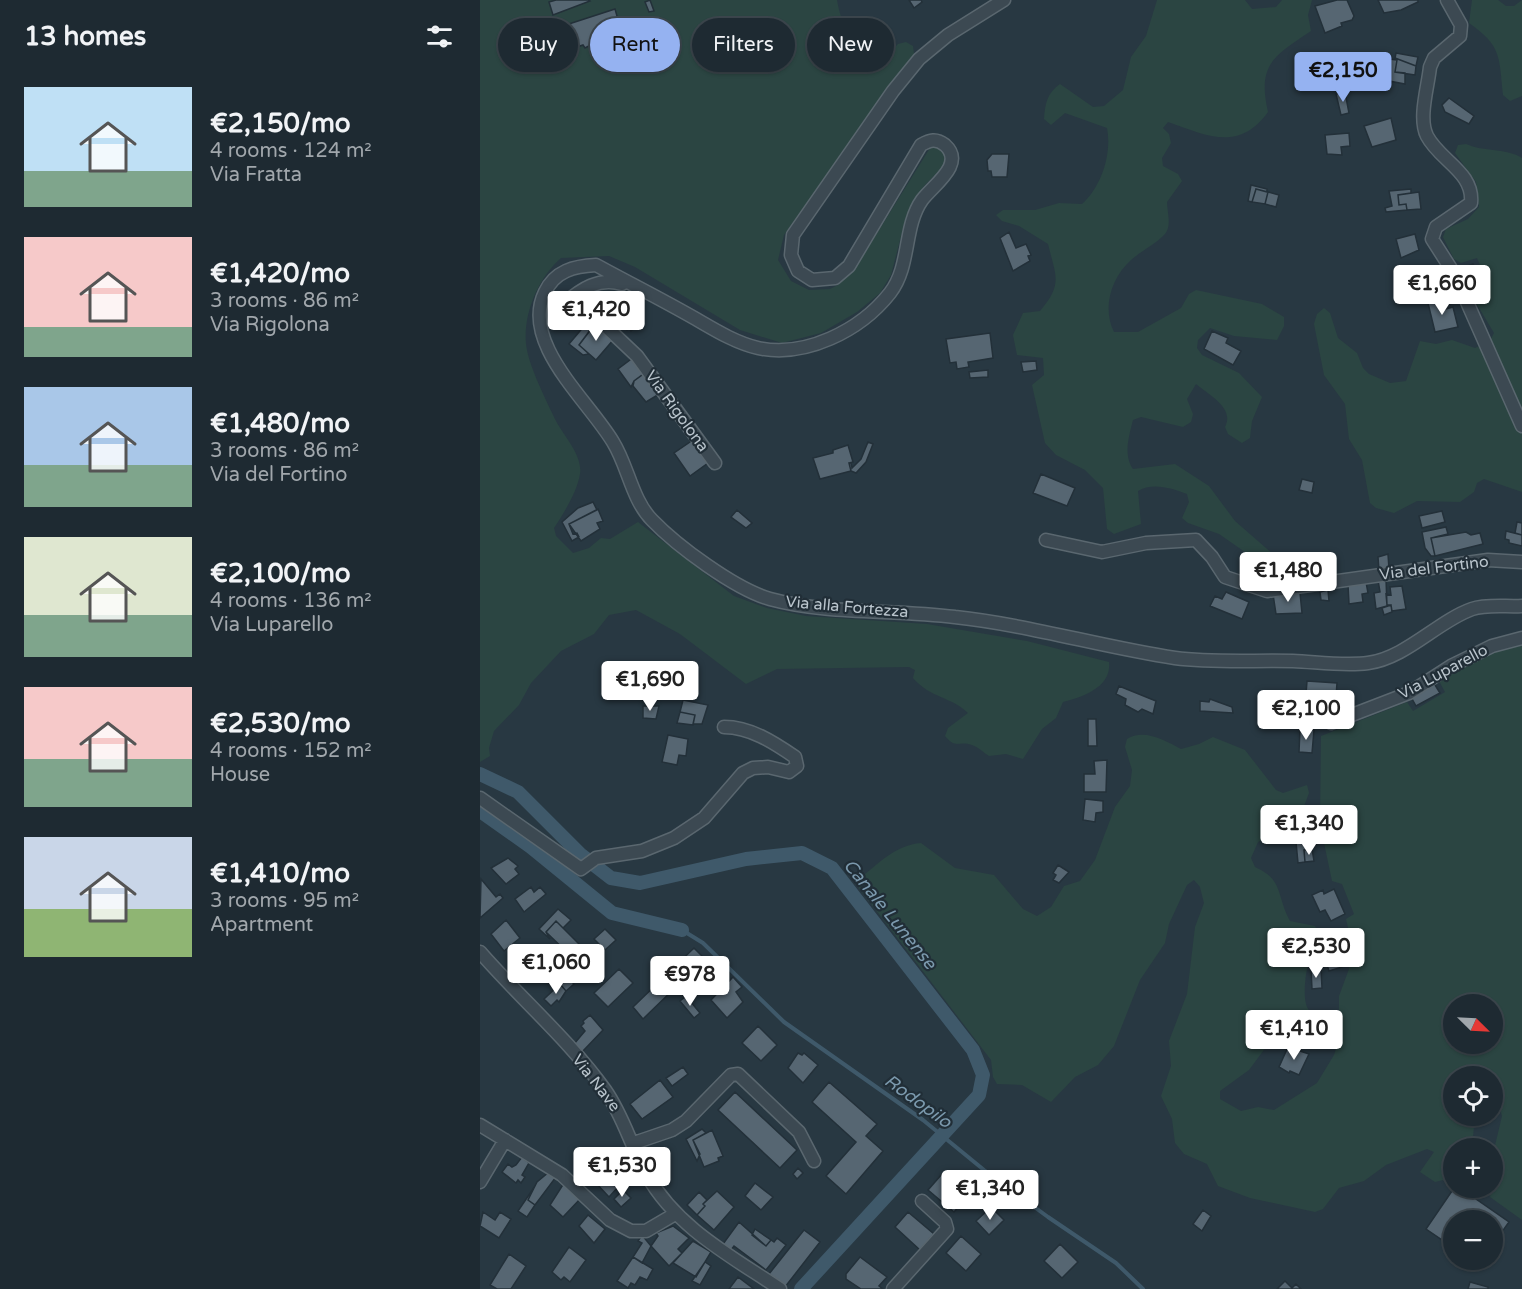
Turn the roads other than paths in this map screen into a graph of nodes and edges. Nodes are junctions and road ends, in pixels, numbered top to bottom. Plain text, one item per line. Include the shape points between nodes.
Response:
1 (1004, 0) edge
2 (1447, 0) edge
3 (640, 289) junction
4 (1522, 426) edge
5 (716, 463) dead end
6 (1046, 540) dead end
7 (1522, 562) edge
8 (1522, 606) edge
9 (1522, 638) edge
10 (1331, 723) dead end
11 (724, 726) dead end
12 (480, 798) edge
13 (480, 952) edge
14 (480, 1125) edge
15 (505, 1140) junction
16 (634, 1143) junction
17 (814, 1161) dead end
18 (480, 1182) edge
19 (922, 1201) dead end
20 (675, 1214) junction
21 (780, 1289) edge
22 (893, 1289) edge

1 - 3 street, Via alla Fortezza via 948,35 919,59 892,91 793,236 791,255 798,270 812,280 835,278 849,266 921,145 940,141 950,149 949,171 916,209 899,278 890,294 864,317 829,339 778,352 755,348 724,335
2 - 4 street via 1461,25 1460,36 1434,58 1430,67 1424,124 1428,137 1472,192 1471,203 1436,227 1432,239 1455,275
3 - 5 street, Via Rigolona via 608,280 581,289 564,304 600,321 637,356
3 - 8 street, Via alla Fortezza via 596,265 576,266 559,274 539,304 538,326 544,344 615,444 649,517 694,555 744,588 767,598 825,607 957,617 1178,658 1370,663 1407,648 1473,609
6 - 7 street, Via del Fortino via 1102,552 1146,543 1196,540 1225,577 1267,591 1488,560
9 - 10 street, Via Luparello via 1492,646 1409,693
11 - 12 street via 740,727 765,738 795,757 796,766 789,772 753,768 743,773 704,818 674,838 642,851 591,861 581,869
13 - 16 street, Via Nave via 604,1088
14 - 15 street
15 - 18 street
15 - 20 street via 562,1175 610,1220 631,1231 646,1231
16 - 17 street via 686,1121 731,1075 738,1074 799,1132
16 - 20 street, Via Nave via 646,1173
19 - 22 street via 945,1222 947,1230
20 - 21 street, Via Nave via 702,1237

